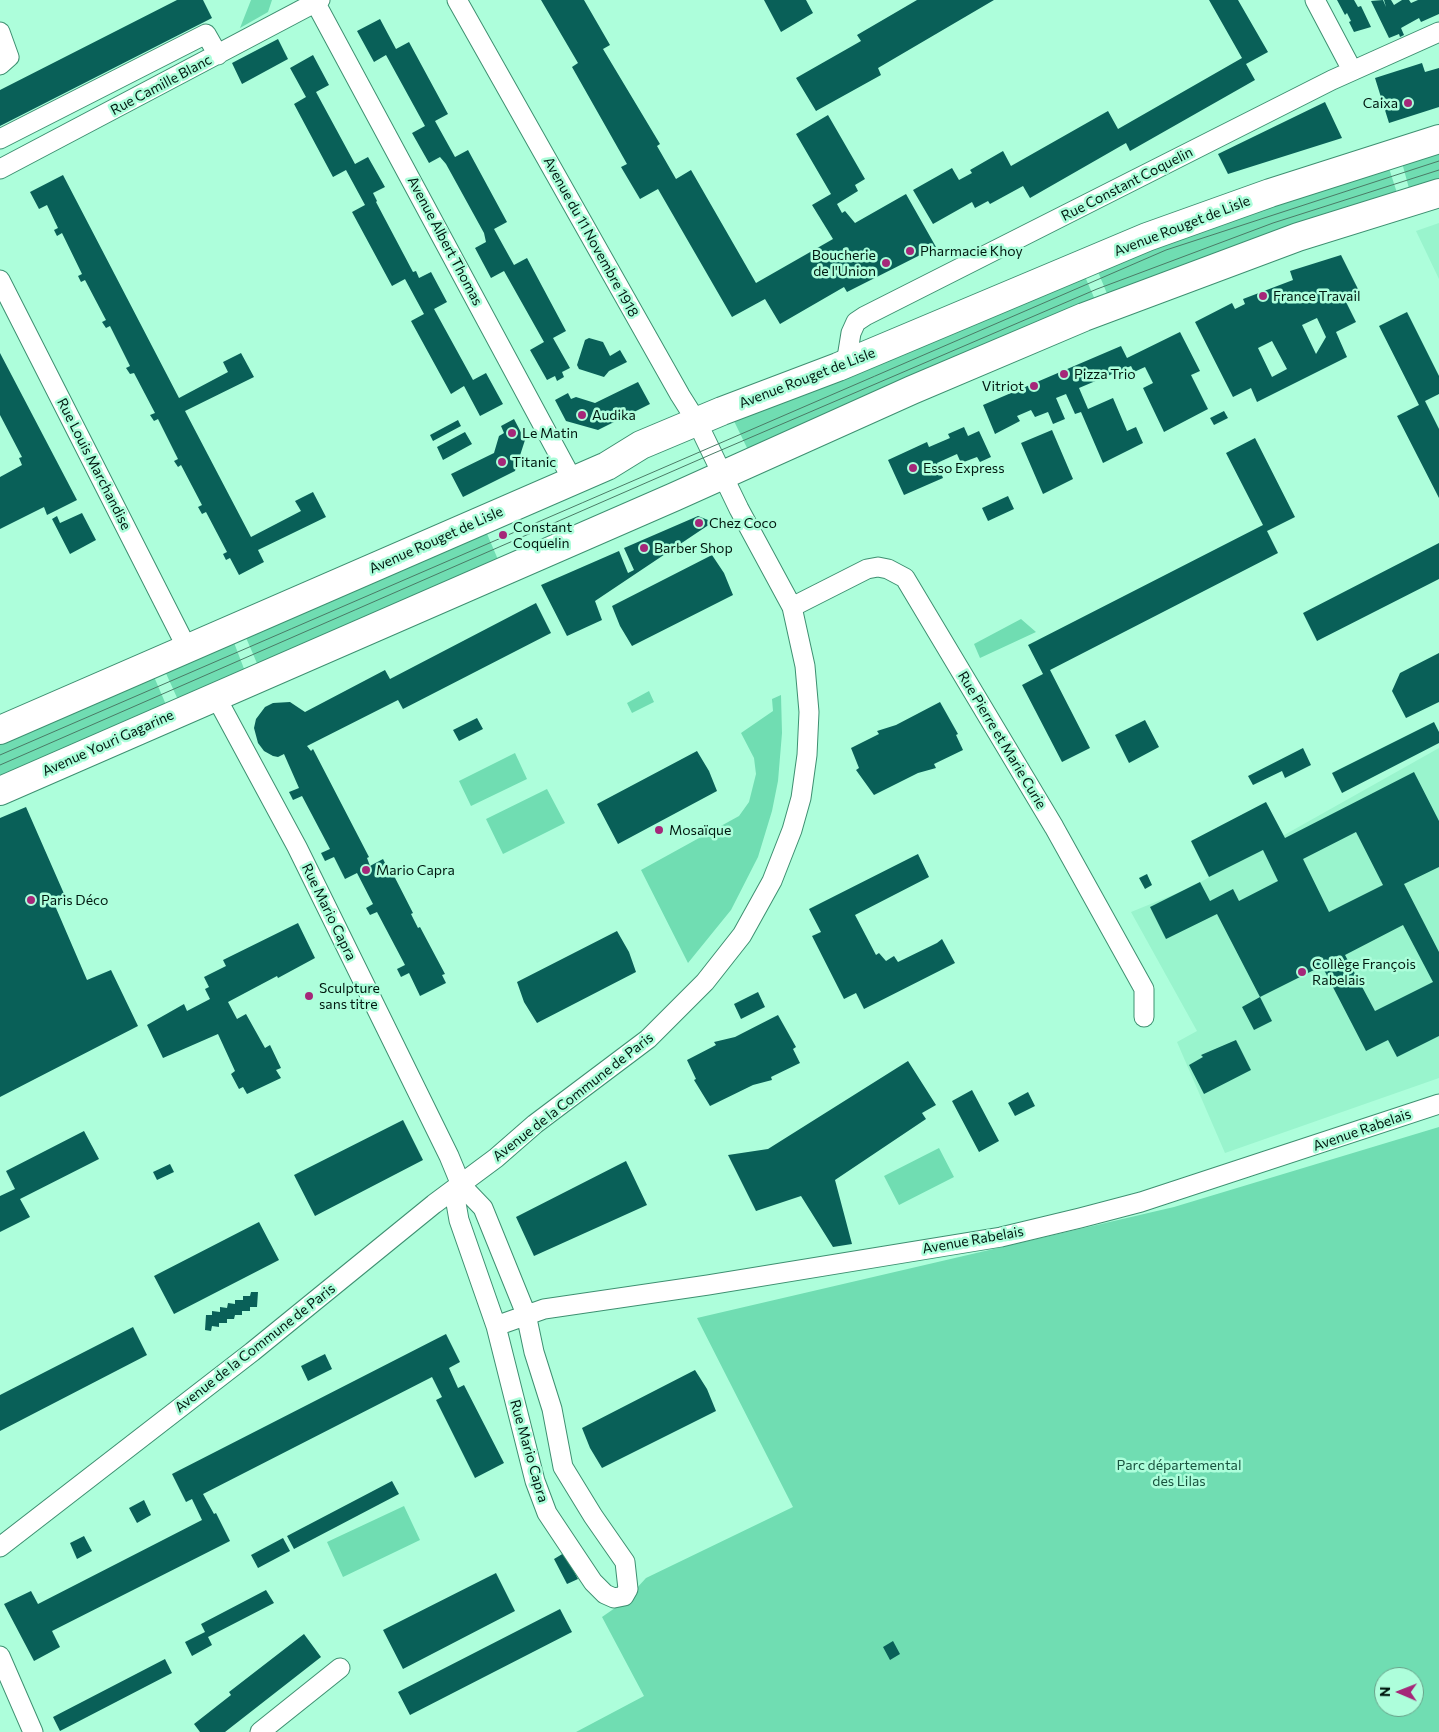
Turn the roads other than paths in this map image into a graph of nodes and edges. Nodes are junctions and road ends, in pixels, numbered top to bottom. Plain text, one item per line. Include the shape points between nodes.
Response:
1 (457, 0) edge
2 (1315, 0) edge
3 (317, 1) edge
4 (0, 32) edge
5 (1439, 32) edge
6 (218, 55) junction
7 (0, 65) edge
8 (1352, 70) junction
9 (0, 139) edge
10 (1439, 139) edge
11 (0, 169) edge
12 (1439, 193) edge
13 (0, 280) edge
14 (846, 364) junction
15 (697, 422) junction
16 (722, 474) junction
17 (573, 480) junction
18 (792, 607) junction
19 (187, 648) junction
20 (216, 697) junction
21 (0, 730) edge
22 (0, 791) edge
23 (1144, 1017) dead end
24 (1439, 1104) edge
25 (461, 1185) junction
26 (526, 1314) junction
27 (496, 1326) junction
28 (562, 1467) junction
29 (535, 1481) junction
30 (0, 1547) edge
31 (0, 1656) edge
32 (340, 1668) dead end
33 (34, 1732) edge
34 (260, 1732) edge

1 - 15 street, Avenue du 11 Novembre 1918
2 - 8 street
3 - 6 street, Rue Camille Blanc
3 - 17 street, Avenue Albert Thomas
4 - 7 street via 9,57
5 - 8 street, Rue Constant Coquelin
6 - 9 street via 206,34
6 - 11 street, Rue Camille Blanc
8 - 14 street, Rue Constant Coquelin via 865,316 856,322 851,333
10 - 14 main road, Avenue Rouget de Lisle via 1270,193 1147,237
12 - 16 main road via 1298,237 1105,309 931,381
13 - 19 street, Rue Louis Marchandise
14 - 15 main road, Avenue Rouget de Lisle
15 - 16 street, Avenue du 11 Novembre 1918
15 - 17 main road, Avenue Rouget de Lisle via 641,445 607,466
16 - 18 street, Avenue de la Commune de Paris
16 - 20 main road
17 - 19 main road, Avenue Rouget de Lisle
18 - 23 street, Rue Pierre et Marie Curie via 867,569 888,568 905,578 1054,827 1144,989
18 - 25 street, Avenue de la Commune de Paris via 805,666 809,712 807,754 792,830 772,881 742,935 706,982 648,1039 535,1124
19 - 21 main road
20 - 22 main road, Avenue Youri Gagarine
20 - 25 street, Rue Mario Capra via 297,847
24 - 26 street, Avenue Rabelais via 1141,1202 1018,1233
25 - 26 street, Rue Mario Capra via 483,1208
25 - 27 street, Rue Mario Capra via 456,1203 459,1220
25 - 30 street, Avenue de la Commune de Paris
26 - 27 street, Avenue Rabelais
26 - 28 street, Rue Mario Capra via 552,1409
27 - 29 street, Rue Mario Capra
28 - 29 street
28 - 29 street, Rue Mario Capra via 626,1562 628,1589 624,1596 614,1598 605,1594 593,1582 547,1513
31 - 33 street
32 - 34 street

